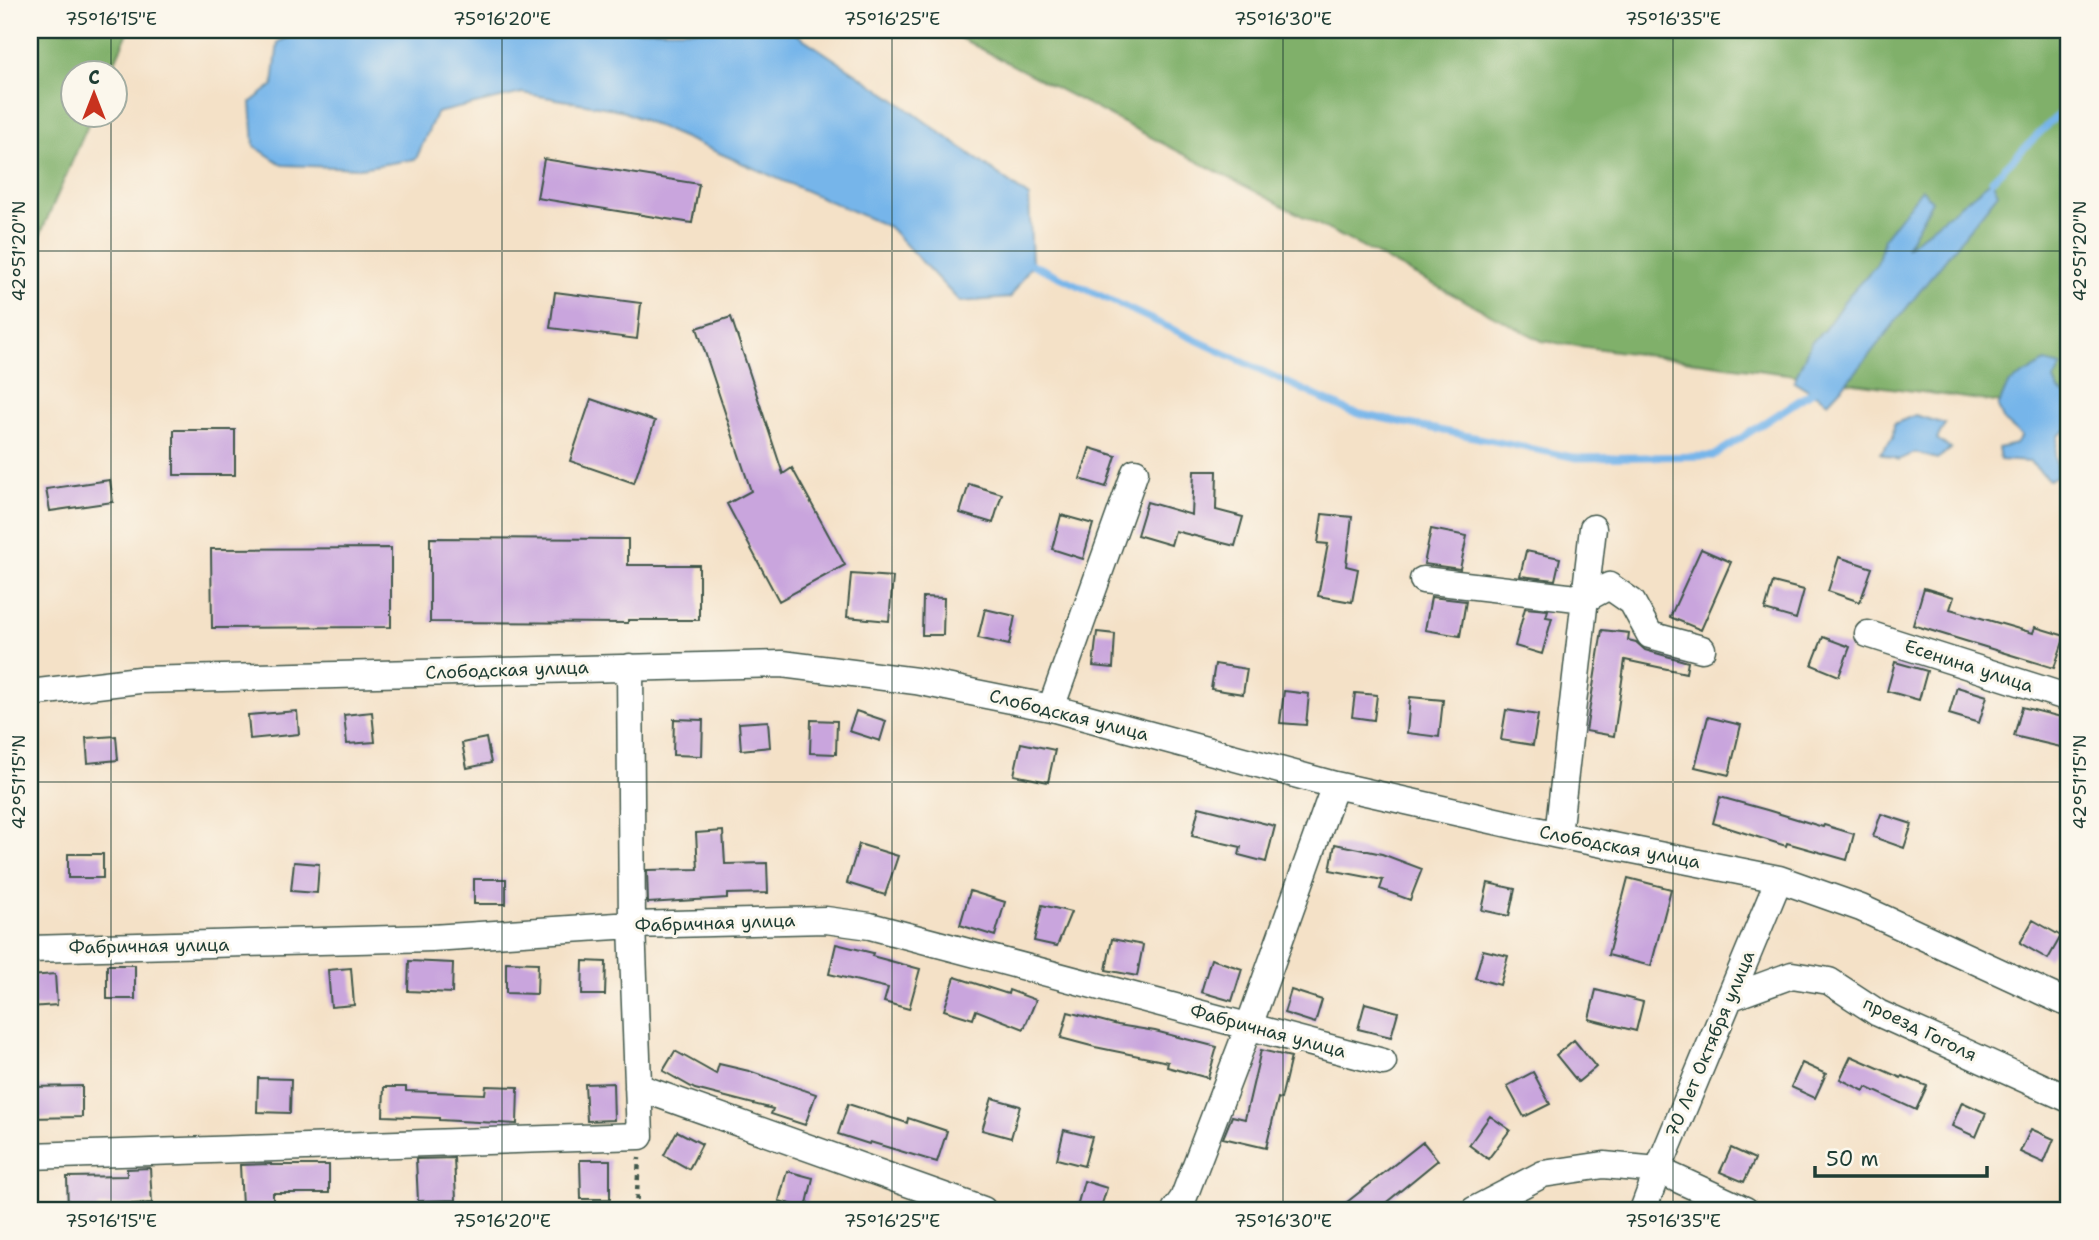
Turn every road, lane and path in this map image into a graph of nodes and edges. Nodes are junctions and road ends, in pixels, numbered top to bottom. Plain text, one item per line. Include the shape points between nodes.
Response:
1 (1135, 472) dead end
2 (1593, 528) dead end
3 (1423, 580) dead end
4 (1585, 599) junction
5 (1868, 634) dead end
6 (1702, 649) dead end
7 (630, 667) junction
8 (30, 693) edge
9 (2069, 698) edge
10 (1051, 708) junction
11 (1335, 785) junction
12 (1558, 835) junction
13 (1779, 879) junction
14 (632, 925) junction
15 (30, 948) edge
16 (1729, 998) junction
17 (2069, 1004) edge
18 (1249, 1026) junction
19 (1383, 1062) dead end
20 (638, 1087) junction
21 (2069, 1099) edge
22 (640, 1136) junction
23 (30, 1156) edge
24 (1658, 1170) junction
25 (636, 1210) edge
26 (983, 1210) edge
27 (1175, 1210) edge
28 (1474, 1210) edge
29 (1643, 1210) edge
30 (1745, 1210) edge

1 - 10 street
2 - 4 street
3 - 4 street
4 - 6 street via 1609,586 1632,602 1650,635
4 - 12 street
5 - 9 street, Есенина улица
7 - 8 street, Слободская улица via 139,680
7 - 10 street, Слободская улица via 782,664 916,681
7 - 14 street
10 - 11 street, Слободская улица
11 - 12 street, Слободская улица
11 - 18 street
12 - 13 street, Слободская улица
13 - 16 street, 70 Лет Октября улица
13 - 17 street, Слободская улица via 1861,908
14 - 15 street, Фабричная улица via 432,939
14 - 18 street, Фабричная улица via 826,920 870,926
14 - 20 street
16 - 21 street, проезд Гоголя via 1792,975 1829,981 1878,1013
16 - 24 street, 70 Лет Октября улица
18 - 19 street, Фабричная улица
18 - 27 street
20 - 22 street
20 - 26 street
22 - 23 street
22 - 25 path
24 - 28 street via 1604,1166 1543,1174
24 - 29 street, 70 Лет Октября улица
24 - 30 street

